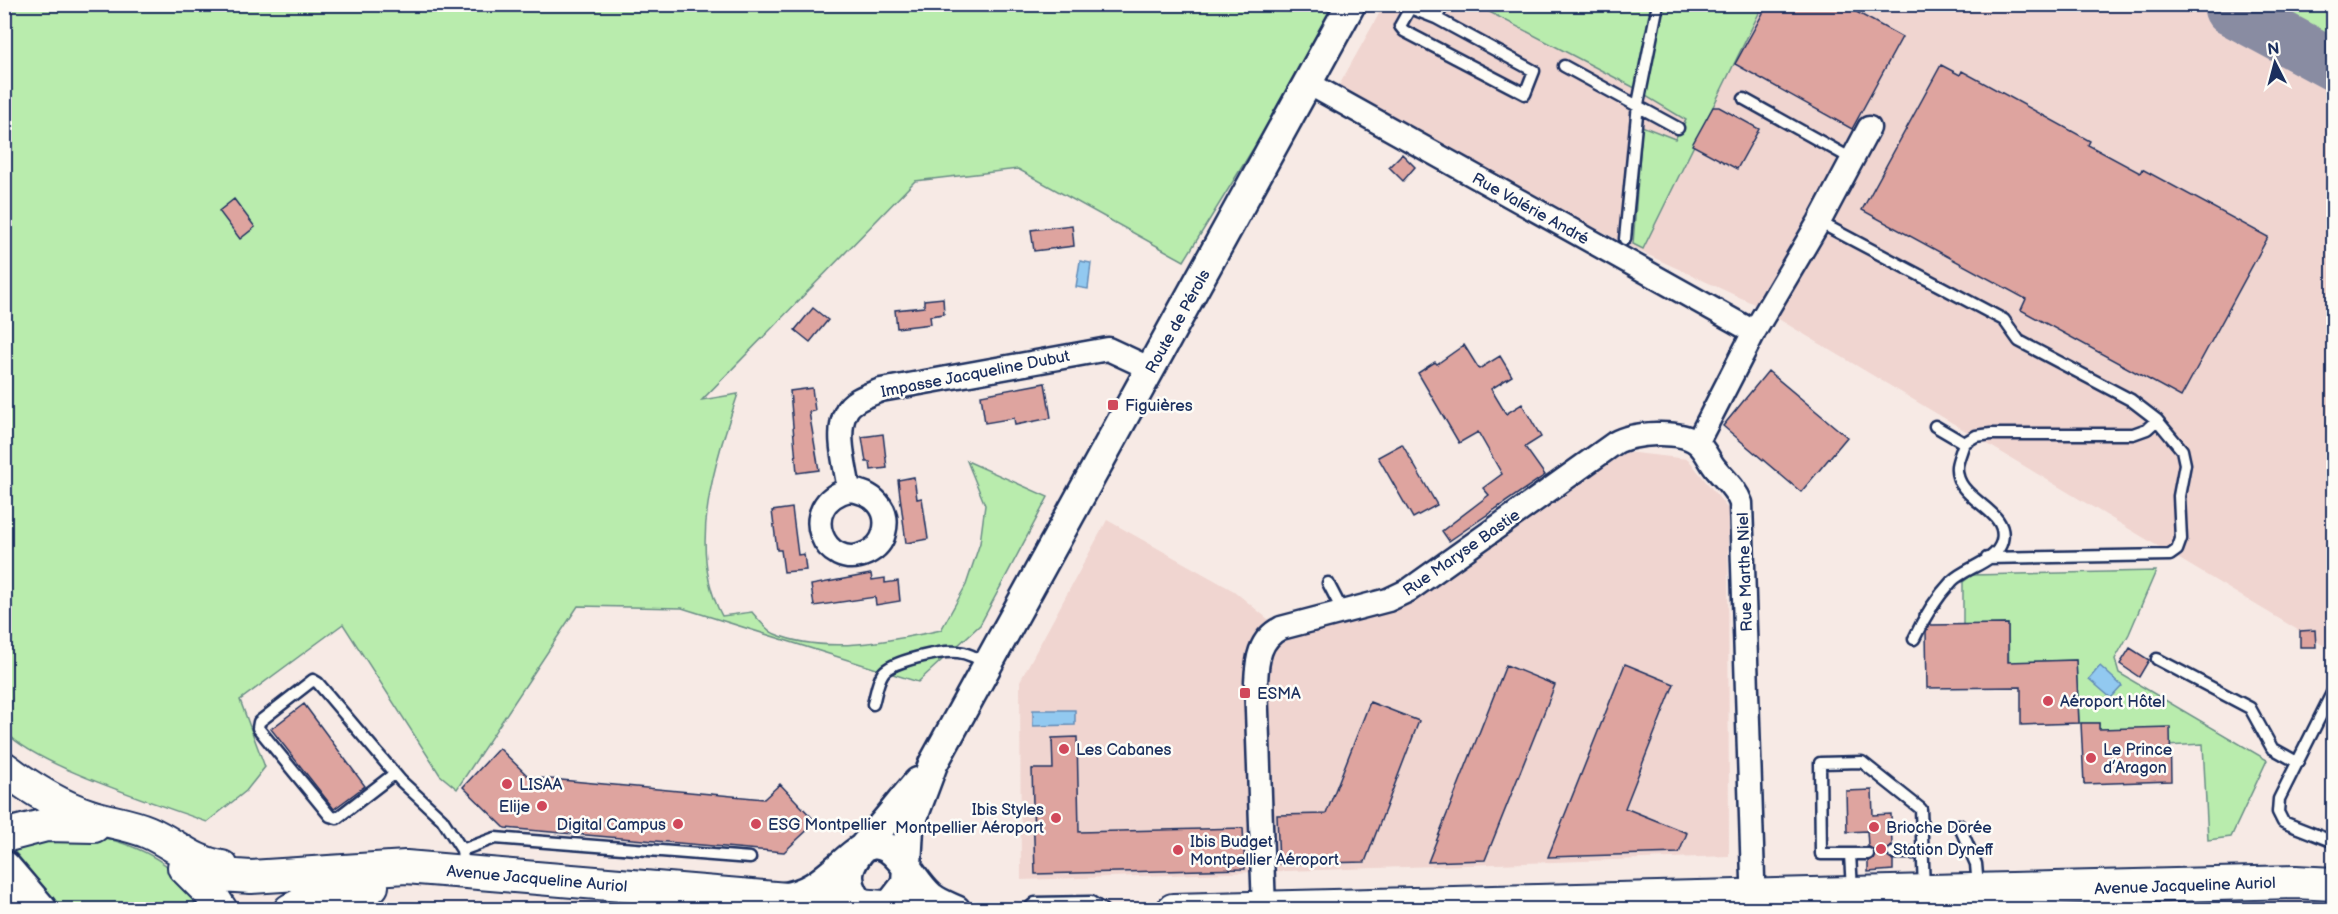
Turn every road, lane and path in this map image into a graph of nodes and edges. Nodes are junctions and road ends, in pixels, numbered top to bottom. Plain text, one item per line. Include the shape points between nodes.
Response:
1 (1351, 4) edge
2 (1443, 4) edge
3 (1658, 4) edge
4 (1436, 18) junction
5 (1564, 66) dead end
6 (1308, 83) junction
7 (1744, 99) dead end
8 (1638, 104) junction
9 (1678, 128) dead end
10 (1869, 128) dead end
11 (1852, 159) junction
12 (1819, 222) junction
13 (1625, 239) dead end
14 (1754, 332) junction
15 (1151, 369) junction
16 (2157, 420) junction
17 (1935, 426) dead end
18 (1697, 442) junction
19 (1964, 444) junction
20 (849, 490) dead end
21 (1988, 558) junction
22 (1328, 583) dead end
23 (1343, 612) junction
24 (1914, 639) dead end
25 (2157, 659) dead end
26 (988, 665) junction
27 (2332, 693) edge
28 (873, 704) dead end
29 (2297, 762) junction
30 (933, 764) junction
31 (4, 768) edge
32 (394, 774) junction
33 (4, 786) edge
34 (1959, 825) dead end
35 (95, 826) junction
36 (4, 836) edge
37 (2334, 842) edge
38 (858, 850) junction
39 (1923, 852) junction
40 (1893, 853) dead end
41 (1850, 854) junction
42 (1868, 854) dead end
43 (750, 858) dead end
44 (463, 861) junction
45 (4, 868) edge
46 (364, 869) junction
47 (907, 870) junction
48 (191, 873) junction
49 (2334, 884) edge
50 (1978, 890) junction
51 (1852, 892) junction
52 (1924, 892) junction
53 (778, 898) junction
54 (1753, 902) edge
55 (2334, 903) edge
56 (884, 908) edge
57 (40, 909) edge
58 (221, 909) edge
59 (290, 909) edge
60 (677, 909) edge
61 (718, 909) edge
62 (727, 909) edge
63 (956, 909) edge
64 (1027, 909) edge
65 (1103, 909) edge
66 (1173, 909) edge
67 (1264, 909) edge
68 (2016, 909) edge

1 - 6 street, Route de Pérols
2 - 4 lane
3 - 8 lane
4 - 4 lane via 1534,71 1525,94 1400,26 1413,9
5 - 8 lane
6 - 14 street, Rue Valérie André
6 - 15 street, Route de Pérols
7 - 11 lane
8 - 9 lane
8 - 13 lane
10 - 11 street
11 - 12 street
12 - 14 street
12 - 16 lane via 2004,320 2019,341 2131,400
14 - 18 street
15 - 20 street, Impasse Jacqueline Dubut via 1108,349 880,390 846,410 842,425
15 - 26 street, Route de Pérols
16 - 19 lane via 2133,434 1991,434 1976,436
16 - 21 lane via 2182,450 2185,464 2179,496 2181,539 2177,550 2170,555
17 - 19 lane
18 - 23 street, Rue Maryse Bastie via 1666,435 1626,436 1409,590
18 - 54 street, Rue Marthe Niel via 1734,488 1741,503
19 - 21 lane via 1957,466 1960,482 1975,501 1996,515 2002,529 1998,550
21 - 24 lane via 1953,579 1925,614
22 - 23 lane
23 - 67 street, Rue Maryse Bastie via 1281,628 1270,633 1261,647 1256,682
25 - 29 lane via 2250,708 2272,748
26 - 28 lane via 949,651 892,665 884,672
26 - 30 street, Route de Pérols
27 - 29 lane
29 - 37 lane via 2279,799 2278,812 2283,822
30 - 38 street, Route de Pérols
30 - 47 street, Route de Pérols via 909,828
31 - 46 main road via 56,802 146,831 210,866
32 - 32 lane via 313,680 259,722 258,728 330,816 337,818
32 - 44 lane via 442,819
33 - 35 main road via 43,812
34 - 50 lane via 1976,864
35 - 36 main road via 46,825
35 - 48 main road via 148,844
38 - 47 street via 872,846 889,848
38 - 53 street via 805,894
38 - 56 street via 850,866 849,882
39 - 40 lane
39 - 41 lane via 1921,809 1862,762 1820,763 1821,854
39 - 52 lane
41 - 42 lane
41 - 51 lane
43 - 44 lane via 495,838
44 - 46 main road, Avenue Jacqueline Auriol
44 - 53 main road, Avenue Jacqueline Auriol
45 - 57 highway
46 - 48 main road, Avenue Jacqueline Auriol via 251,877
47 - 56 street via 903,891
47 - 63 street via 931,897
48 - 58 main road
49 - 50 main road, Avenue Jacqueline Auriol
50 - 52 main road, Avenue Jacqueline Auriol
51 - 52 main road, Avenue Jacqueline Auriol
51 - 54 main road, Avenue Jacqueline Auriol
53 - 56 main road, Avenue Jacqueline Auriol
54 - 67 main road, Avenue Jacqueline Auriol
55 - 68 main road, Avenue Jacqueline Auriol
59 - 60 main road, Avenue Jacqueline Auriol via 356,887 406,883
61 - 62 street
64 - 65 lane via 1035,903 1091,902
66 - 67 main road, Avenue Jacqueline Auriol

